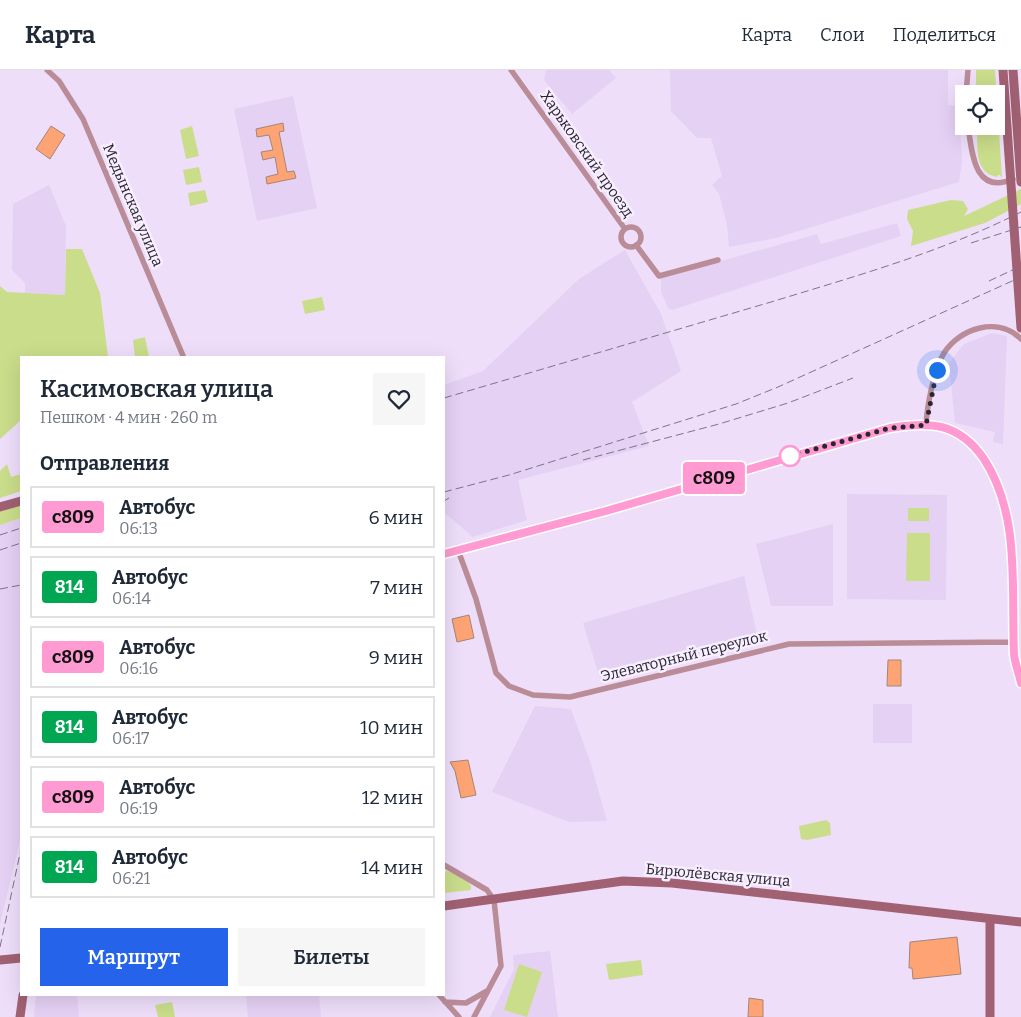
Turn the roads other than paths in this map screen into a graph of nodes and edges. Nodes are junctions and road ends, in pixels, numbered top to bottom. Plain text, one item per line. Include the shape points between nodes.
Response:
1 (47, 70) edge
2 (511, 70) edge
3 (968, 70) edge
4 (1003, 70) edge
5 (1013, 70) edge
6 (967, 85) edge
7 (969, 135) edge
8 (1021, 172) edge
9 (1021, 182) edge
10 (625, 229) junction
11 (636, 245) junction
12 (718, 260) dead end
13 (1021, 328) edge
14 (1021, 339) edge
15 (183, 356) edge
16 (926, 425) junction
17 (20, 500) edge
18 (0, 507) edge
19 (458, 550) junction
20 (445, 554) edge
21 (1014, 642) junction
22 (1021, 683) edge
23 (445, 866) edge
24 (445, 870) edge
25 (456, 872) junction
26 (494, 900) junction
27 (445, 906) edge
28 (990, 919) junction
29 (1021, 920) edge
30 (20, 958) edge
31 (0, 960) edge
32 (488, 990) junction
33 (23, 996) edge
34 (440, 996) edge
35 (445, 1002) junction
36 (20, 1017) edge
37 (459, 1017) edge
38 (474, 1017) edge
39 (990, 1017) edge

1 - 15 street, Медынская улица via 59,81 83,119
2 - 10 street, Харьковский проезд
3 - 6 street
4 - 13 street
5 - 9 street
7 - 8 street via 973,160 982,176 1002,182 1015,178
10 - 11 street via 622,242 626,246
10 - 11 street via 632,227 638,231 640,238
11 - 12 street via 659,276
14 - 16 street via 1006,329 989,326 972,330 950,346 939,364
16 - 19 street via 897,427 865,435 606,511
16 - 21 street via 957,432 968,440 988,464 1004,497 1013,551
17 - 18 street
19 - 20 street
19 - 21 street, Элеваторный переулок via 476,599 496,673 509,686 541,697 570,697 789,644
21 - 22 street
23 - 25 street
24 - 25 street
25 - 26 street via 487,890
26 - 27 street, Бирюлёвская улица
26 - 28 street, Бирюлёвская улица via 623,881 663,882
26 - 32 street via 501,966
28 - 29 street, Бирюлёвская улица
28 - 39 street
30 - 31 street
32 - 35 street via 466,1003
32 - 38 street
33 - 36 street
34 - 35 street
35 - 37 street

